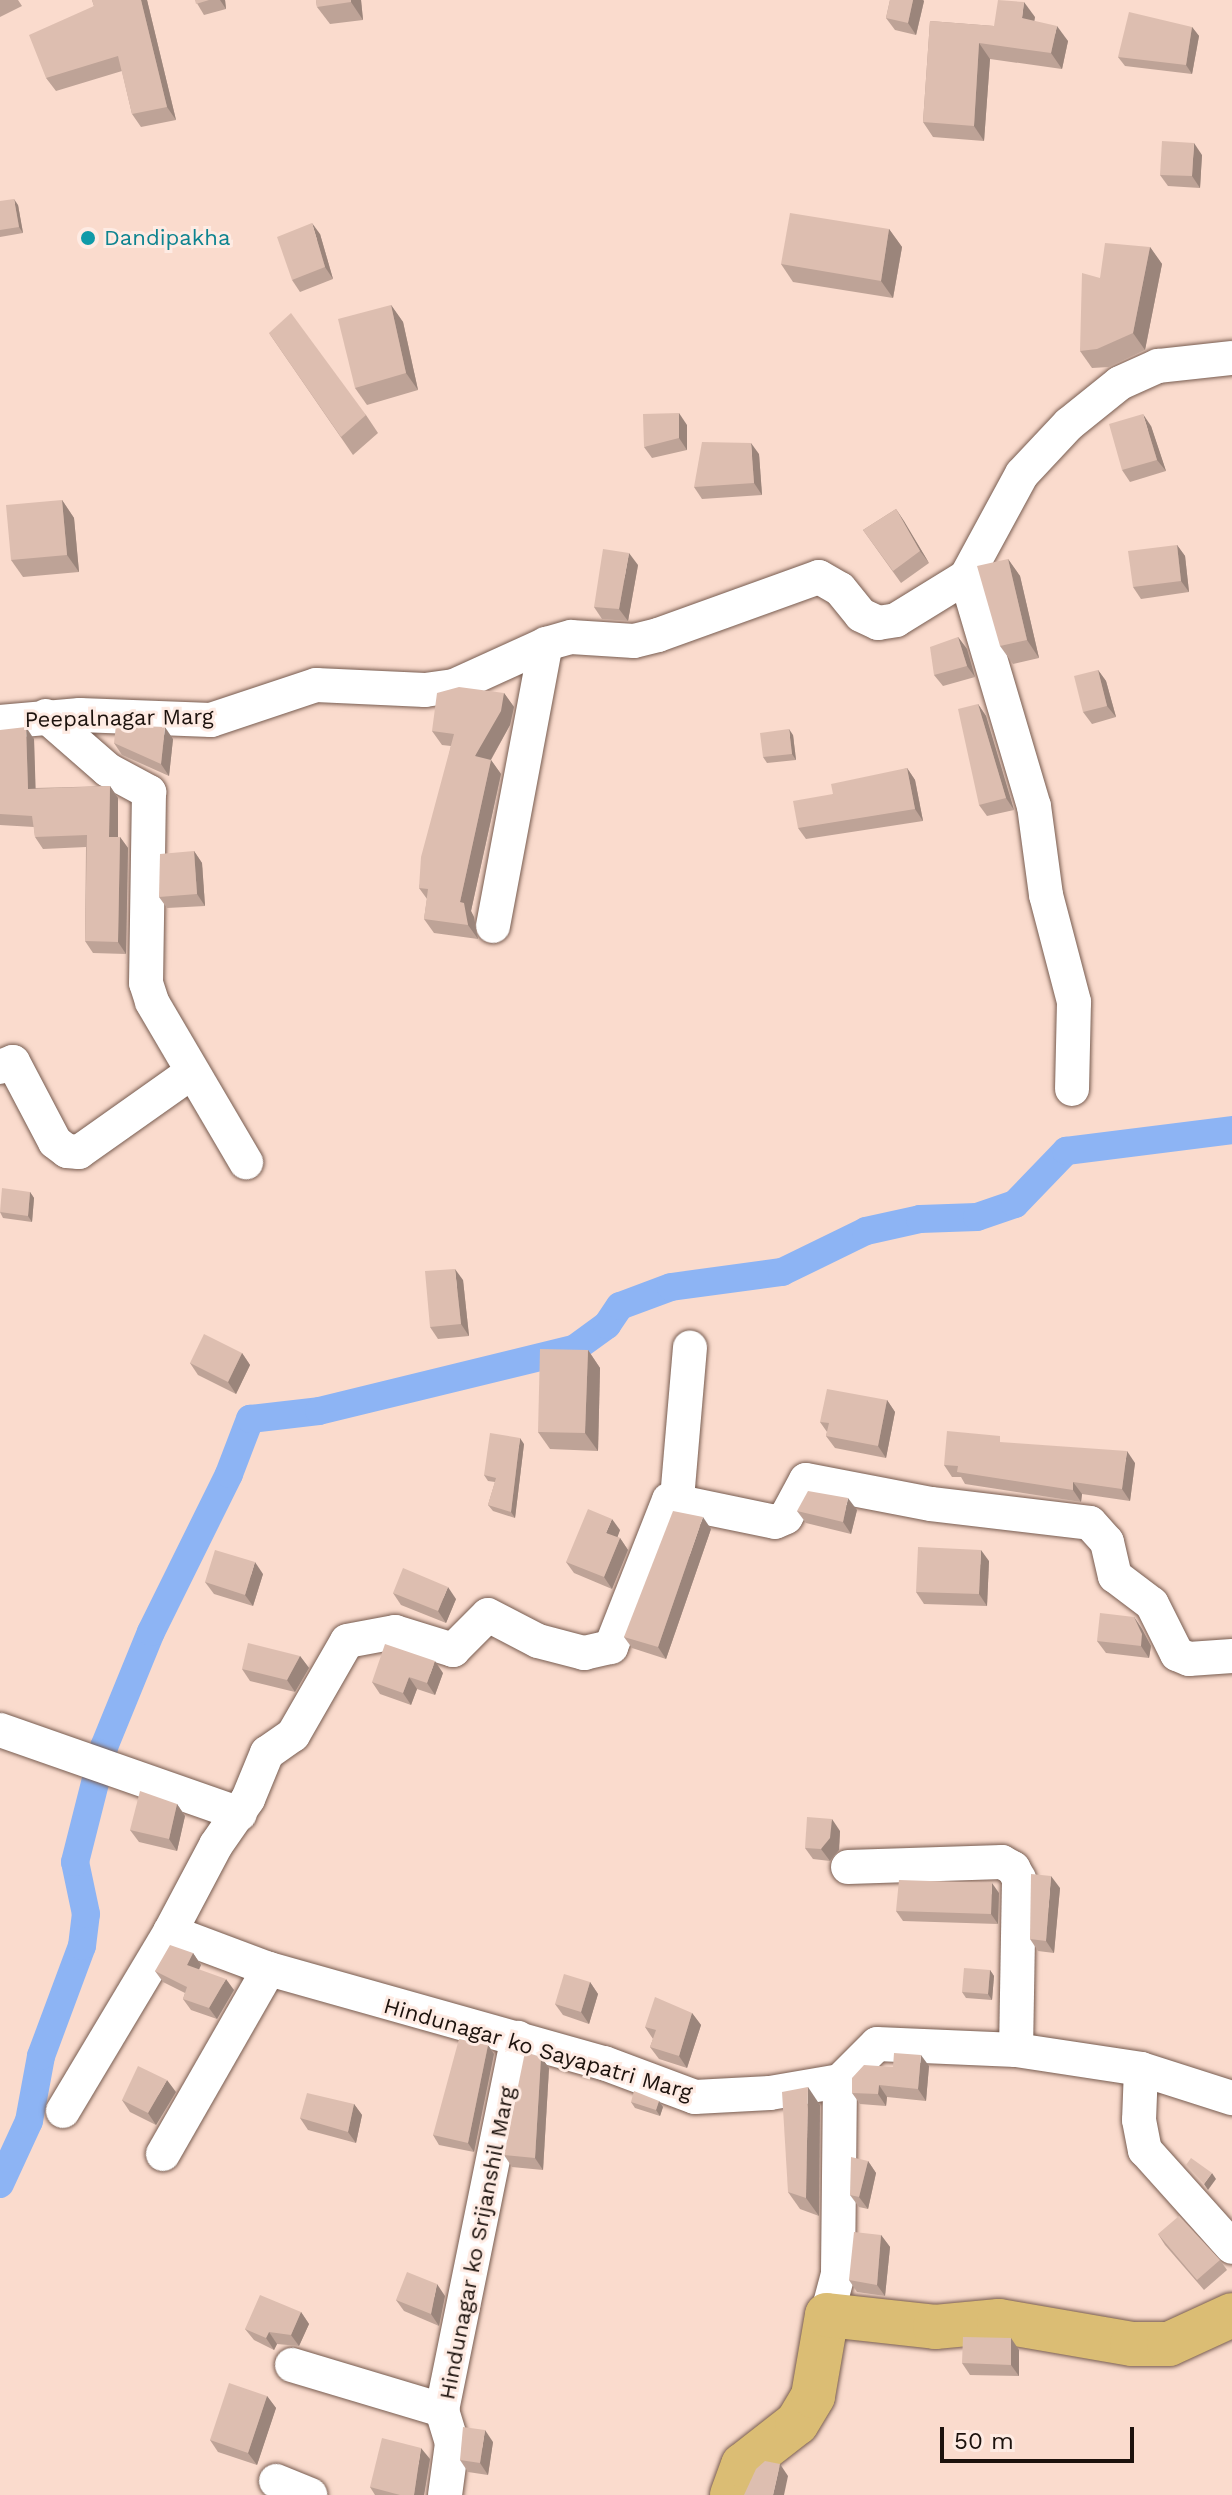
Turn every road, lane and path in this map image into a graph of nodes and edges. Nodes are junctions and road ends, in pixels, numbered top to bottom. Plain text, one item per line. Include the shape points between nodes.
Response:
1 (1232, 358) edge
2 (966, 577) junction
3 (546, 644) junction
4 (46, 716) junction
5 (0, 722) edge
6 (493, 926) dead end
7 (0, 1067) edge
8 (192, 1072) junction
9 (1072, 1089) dead end
10 (246, 1162) dead end
11 (690, 1348) dead end
12 (677, 1499) junction
13 (1232, 1656) edge
14 (0, 1730) edge
15 (240, 1814) junction
16 (848, 1867) dead end
17 (170, 1932) junction
18 (269, 1969) junction
19 (518, 2038) junction
20 (1016, 2050) junction
21 (1141, 2069) junction
22 (840, 2081) junction
23 (1232, 2098) edge
24 (63, 2111) dead end
25 (163, 2154) dead end
26 (1232, 2247) edge
27 (827, 2315) junction
28 (1232, 2315) edge
29 (292, 2365) dead end
30 (442, 2410) junction
31 (276, 2481) dead end
32 (310, 2495) edge
33 (445, 2495) edge
34 (732, 2495) edge

1 - 2 street, Peepalnagar Marg via 1158,366 1120,383 1069,424 1022,474
2 - 3 street, Peepalnagar Marg via 896,620 878,623 861,615 829,579 819,577 634,641 571,637
2 - 9 street via 1034,806 1046,895 1074,1002
3 - 4 street, Peepalnagar Marg via 454,686 425,690 316,685 211,720
3 - 6 street
4 - 5 street, Peepalnagar Marg
4 - 8 street via 108,770 149,792 146,983
7 - 8 street via 13,1062 55,1142 79,1152
8 - 10 street
11 - 12 street
12 - 13 street via 775,1522 786,1517 806,1480 931,1504 1090,1523 1107,1542 1115,1576 1152,1604 1177,1654 1189,1659
12 - 15 street via 662,1508 611,1647 584,1653 538,1641 488,1615 453,1650 395,1632 347,1641 293,1735 267,1753
14 - 15 street
15 - 17 street via 216,1845
16 - 20 street via 1002,1862 1013,1868 1019,1879
17 - 18 street, Hindunagar ko Sayapatri Marg
17 - 24 street
18 - 19 street, Hindunagar ko Sayapatri Marg
18 - 25 street
19 - 22 street, Hindunagar ko Sayapatri Marg via 695,2097 770,2093
19 - 30 street, Hindunagar ko Srijanshil Marg
20 - 21 street
20 - 22 street via 877,2044
21 - 23 street
21 - 26 street via 1139,2120 1145,2150
22 - 27 street via 838,2274
27 - 28 main road via 935,2327 999,2321 1132,2344 1169,2344
27 - 34 main road via 813,2396 797,2423 743,2465
29 - 30 street
30 - 33 street, Hindunagar ko Srijanshil Marg via 452,2443
31 - 32 street

